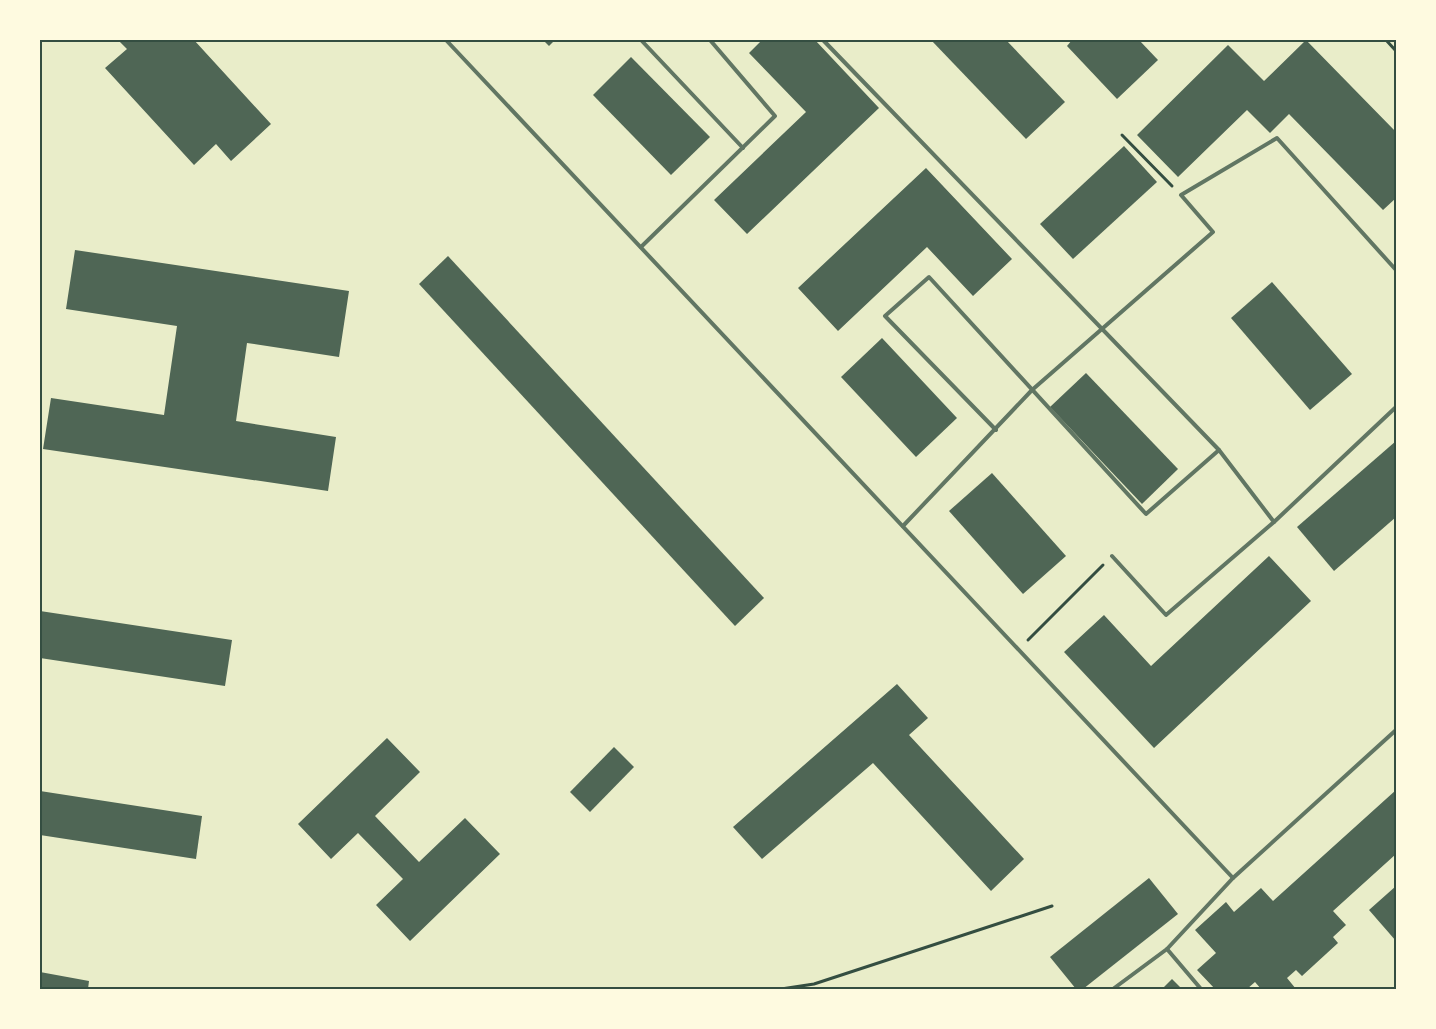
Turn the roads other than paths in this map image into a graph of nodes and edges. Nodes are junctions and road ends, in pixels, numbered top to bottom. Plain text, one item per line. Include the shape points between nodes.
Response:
1 (446, 40) edge
2 (641, 40) edge
3 (710, 40) edge
4 (823, 40) edge
5 (742, 148) junction
6 (641, 247) junction
7 (1396, 270) edge
8 (1102, 329) junction
9 (1032, 390) junction
10 (1396, 407) edge
11 (996, 430) junction
12 (1219, 450) junction
13 (1274, 522) junction
14 (902, 526) junction
15 (1112, 556) road end
16 (1396, 730) edge
17 (1233, 878) junction
18 (1167, 949) junction
19 (1113, 989) edge
20 (1201, 989) edge

1 - 6 lane
2 - 5 lane
3 - 5 lane via 775,116
4 - 8 lane
5 - 6 lane
6 - 14 lane
7 - 8 lane via 1277,138 1181,195 1213,232
8 - 9 lane
8 - 12 lane
9 - 11 lane
9 - 11 lane via 929,277 885,316
9 - 12 lane via 1146,514
10 - 13 lane
11 - 14 lane
12 - 13 lane
13 - 15 lane via 1166,614
14 - 17 lane
16 - 17 lane
17 - 18 lane
18 - 19 lane
18 - 20 lane

